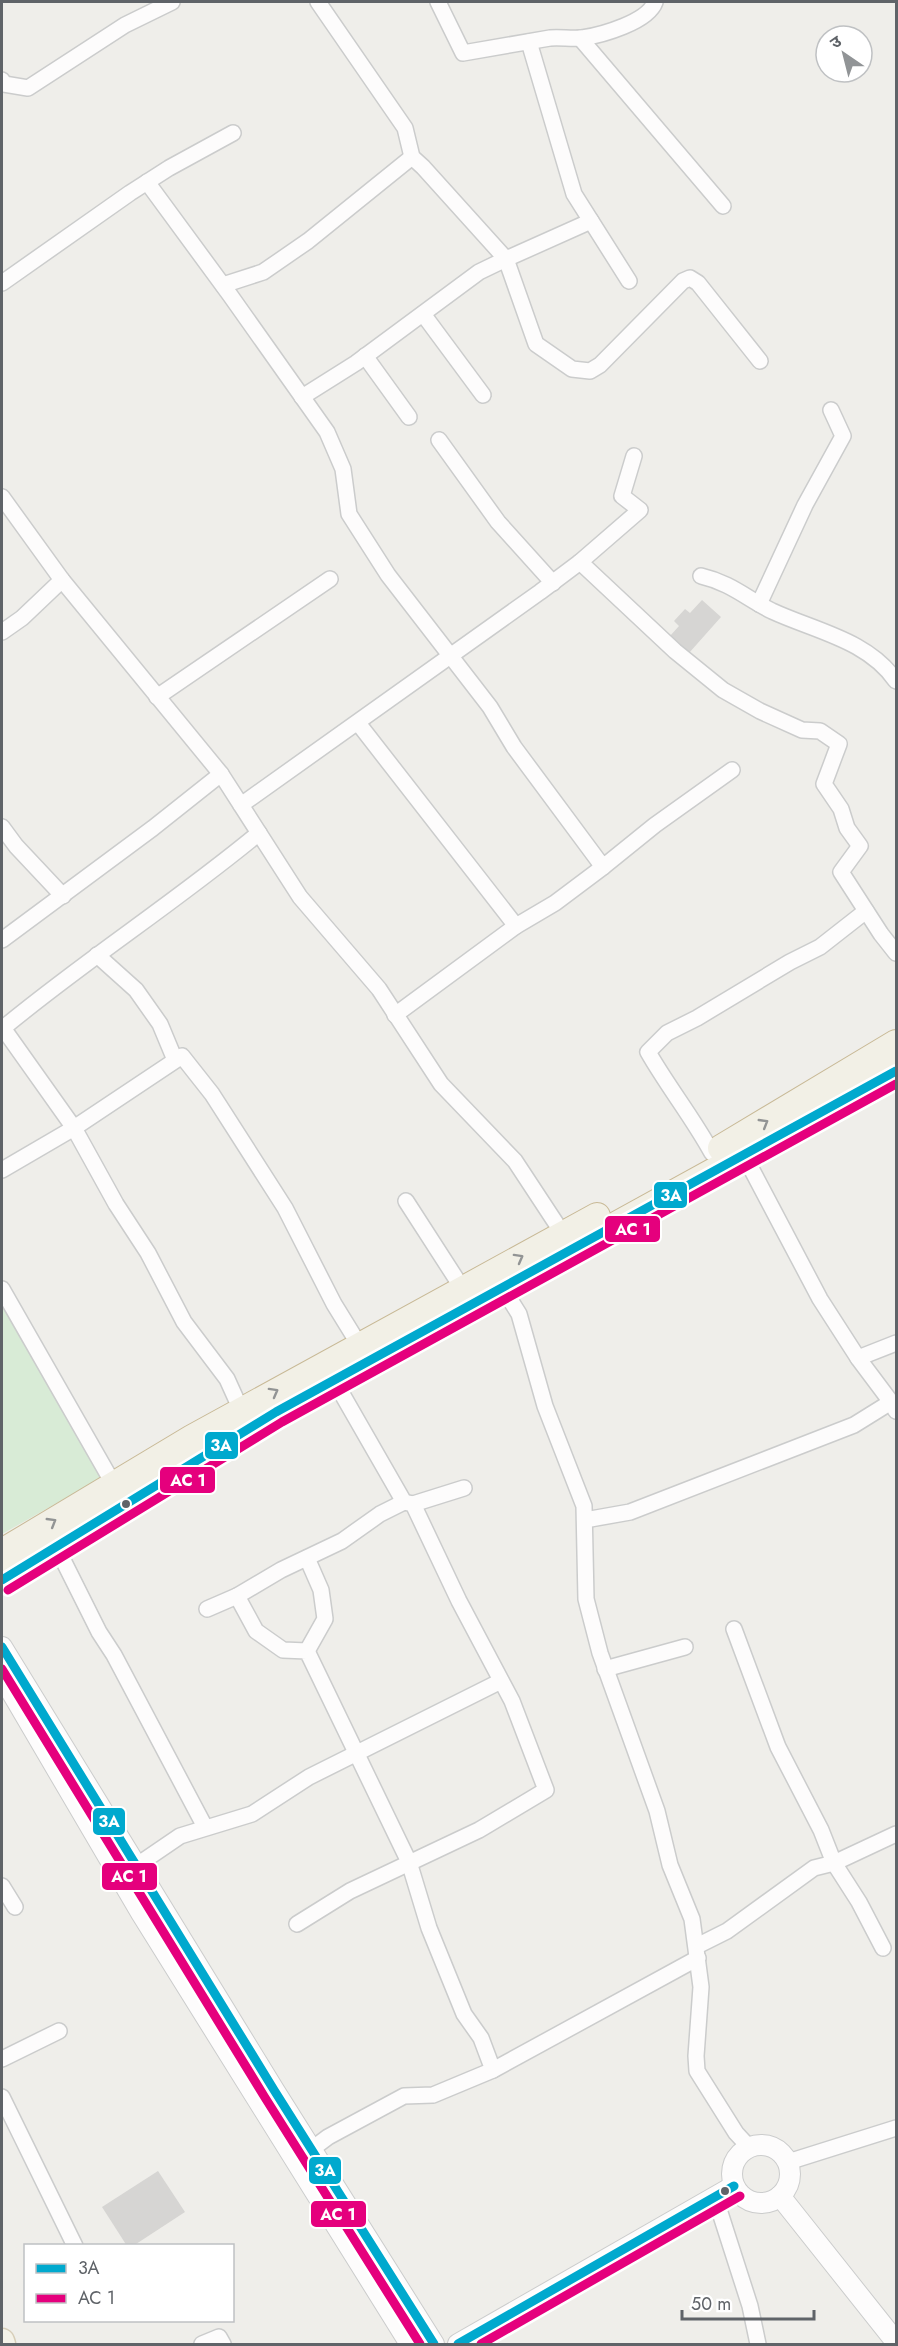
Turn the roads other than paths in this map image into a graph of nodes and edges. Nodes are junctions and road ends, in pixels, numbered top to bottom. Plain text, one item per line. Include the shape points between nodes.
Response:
1 (172, 2) edge
2 (318, 2) edge
3 (438, 2) edge
4 (655, 2) edge
5 (580, 38) junction
6 (529, 42) junction
7 (2, 80) edge
8 (233, 133) dead end
9 (411, 158) junction
10 (147, 183) junction
11 (723, 206) dead end
12 (591, 221) junction
13 (506, 259) junction
14 (629, 281) dead end
15 (2, 283) edge
16 (223, 285) junction
17 (423, 314) junction
18 (365, 356) junction
19 (760, 361) dead end
20 (483, 395) dead end
21 (302, 397) junction
22 (831, 410) dead end
23 (409, 417) dead end
24 (439, 440) dead end
25 (633, 456) dead end
26 (2, 497) edge
27 (580, 562) junction
28 (701, 576) dead end
29 (62, 579) junction
30 (330, 579) dead end
31 (553, 583) junction
32 (759, 604) junction
33 (2, 632) edge
34 (450, 656) junction
35 (897, 681) edge
36 (157, 697) junction
37 (358, 723) junction
38 (732, 770) dead end
39 (221, 774) junction
40 (241, 805) junction
41 (2, 827) edge
42 (259, 833) junction
43 (603, 867) junction
44 (63, 896) junction
45 (866, 911) junction
46 (516, 926) junction
47 (2, 940) edge
48 (897, 953) edge
49 (97, 955) junction
50 (395, 1015) junction
51 (2, 1029) edge
52 (897, 1043) edge
53 (175, 1060) junction
54 (897, 1071) edge
55 (74, 1128) junction
56 (712, 1153) junction
57 (744, 1155) junction
58 (2, 1170) edge
59 (406, 1201) dead end
60 (567, 1242) junction
61 (498, 1280) junction
62 (2, 1289) edge
63 (467, 1296) junction
64 (897, 1343) edge
65 (364, 1352) junction
66 (858, 1358) junction
67 (334, 1380) junction
68 (894, 1407) edge
69 (241, 1410) junction
70 (114, 1485) junction
71 (464, 1488) dead end
72 (409, 1503) junction
73 (585, 1520) junction
74 (56, 1546) junction
75 (2, 1552) edge
76 (307, 1558) junction
77 (2, 1580) edge
78 (237, 1596) junction
79 (207, 1610) dead end
80 (734, 1629) dead end
81 (2, 1647) edge
82 (685, 1647) dead end
83 (307, 1651) junction
84 (605, 1669) junction
85 (2, 1677) edge
86 (501, 1681) junction
87 (356, 1753) junction
88 (204, 1827) junction
89 (897, 1834) edge
90 (409, 1862) junction
91 (834, 1863) junction
92 (136, 1866) junction
93 (2, 1886) edge
94 (15, 1907) dead end
95 (297, 1924) dead end
96 (883, 1948) dead end
97 (698, 1952) junction
98 (59, 2031) dead end
99 (2, 2059) edge
100 (493, 2070) junction
101 (2, 2097) edge
102 (897, 2128) edge
103 (750, 2147) junction
104 (312, 2149) junction
105 (788, 2162) junction
106 (734, 2186) junction
107 (780, 2196) junction
108 (716, 2197) junction
109 (74, 2244) edge
110 (897, 2342) edge
111 (202, 2344) edge
112 (223, 2344) edge
113 (410, 2344) edge
114 (434, 2344) edge
115 (458, 2344) edge
116 (758, 2344) edge

1 - 7 street via 125,25 28,88 4,84
2 - 9 street via 405,128
3 - 6 street via 463,53
4 - 5 street via 637,19 604,34
5 - 6 street
5 - 11 street
6 - 12 street via 574,194
8 - 10 street
9 - 13 street
9 - 16 street via 272,266
10 - 15 street
10 - 16 street
12 - 13 street
12 - 14 street
13 - 17 street via 479,272
13 - 19 street via 536,344 572,369 591,371 600,365 690,278
16 - 21 street
17 - 18 street
17 - 20 street
18 - 21 street
18 - 23 street
21 - 34 street via 327,432 343,469 349,514 388,575
22 - 32 street via 843,436 805,505
24 - 31 street via 498,522
25 - 27 street via 621,496 640,510
26 - 29 street
27 - 31 street
27 - 45 street via 723,690 760,711 802,730 820,732 839,744 824,784 860,846 841,872
28 - 32 street via 732,586
29 - 33 street
29 - 36 street
30 - 36 street
31 - 34 street
32 - 35 street via 866,652
34 - 37 street
34 - 43 street
36 - 39 street
37 - 40 street
37 - 46 street
38 - 43 street
39 - 40 street
39 - 44 street
40 - 42 street
41 - 44 street
42 - 49 street
42 - 50 street via 300,897 379,989
43 - 46 street
44 - 47 street
45 - 48 street
45 - 56 street via 820,946 667,1033 648,1052
46 - 50 street
49 - 51 street
49 - 53 street via 136,990 160,1024
50 - 60 street via 441,1084 515,1161
51 - 55 street
56 -> 52 highway
53 - 55 street
53 - 65 street via 182,1056 212,1094 285,1208 328,1294
54 - 57 highway
55 - 58 street
55 - 69 street via 184,1322 226,1379
56 - 60 highway
57 - 60 highway
57 - 66 street via 820,1299
59 - 63 street
60 - 61 highway
61 - 63 highway
61 - 73 street via 519,1314 545,1406 584,1506
62 - 70 street
63 - 65 highway
64 - 66 street
65 - 67 highway
69 -> 65 highway
66 - 68 street
67 - 72 street
67 - 74 highway
68 - 73 street via 630,1512
69 - 70 highway
75 -> 70 highway
71 - 72 street
72 - 76 street via 380,1514
72 - 86 street
73 - 84 street via 586,1599
74 - 77 highway
74 - 88 street
76 - 78 street
76 - 83 street via 321,1590 325,1620
78 - 79 street
78 - 83 street via 256,1631 283,1650
80 - 91 street via 778,1747
81 - 92 street
82 - 84 street
83 - 87 street
84 - 97 street via 657,1811 670,1865 693,1919
85 - 113 street via 141,1913
86 - 87 street
86 - 90 street via 546,1790 479,1830
87 - 88 street via 309,1777 252,1814
87 - 90 street
88 - 92 street via 180,1836
89 - 91 street
90 - 95 street via 350,1891
90 - 100 street via 429,1928 464,2014 481,2038
91 - 96 street
91 - 97 street via 814,1868
92 - 104 street
93 - 94 street
97 - 100 street
97 - 103 street via 701,1987 697,2071 736,2133
98 - 99 street
100 - 104 street via 433,2095 404,2096
101 - 109 street
102 - 105 street
103 - 105 street via 772,2147
103 - 106 street via 734,2163
104 - 114 street
105 - 107 street via 788,2185
106 - 107 street via 750,2201 762,2203
106 - 108 street
107 - 110 street
108 - 115 street
108 - 116 street
111 - 112 street via 219,2337

